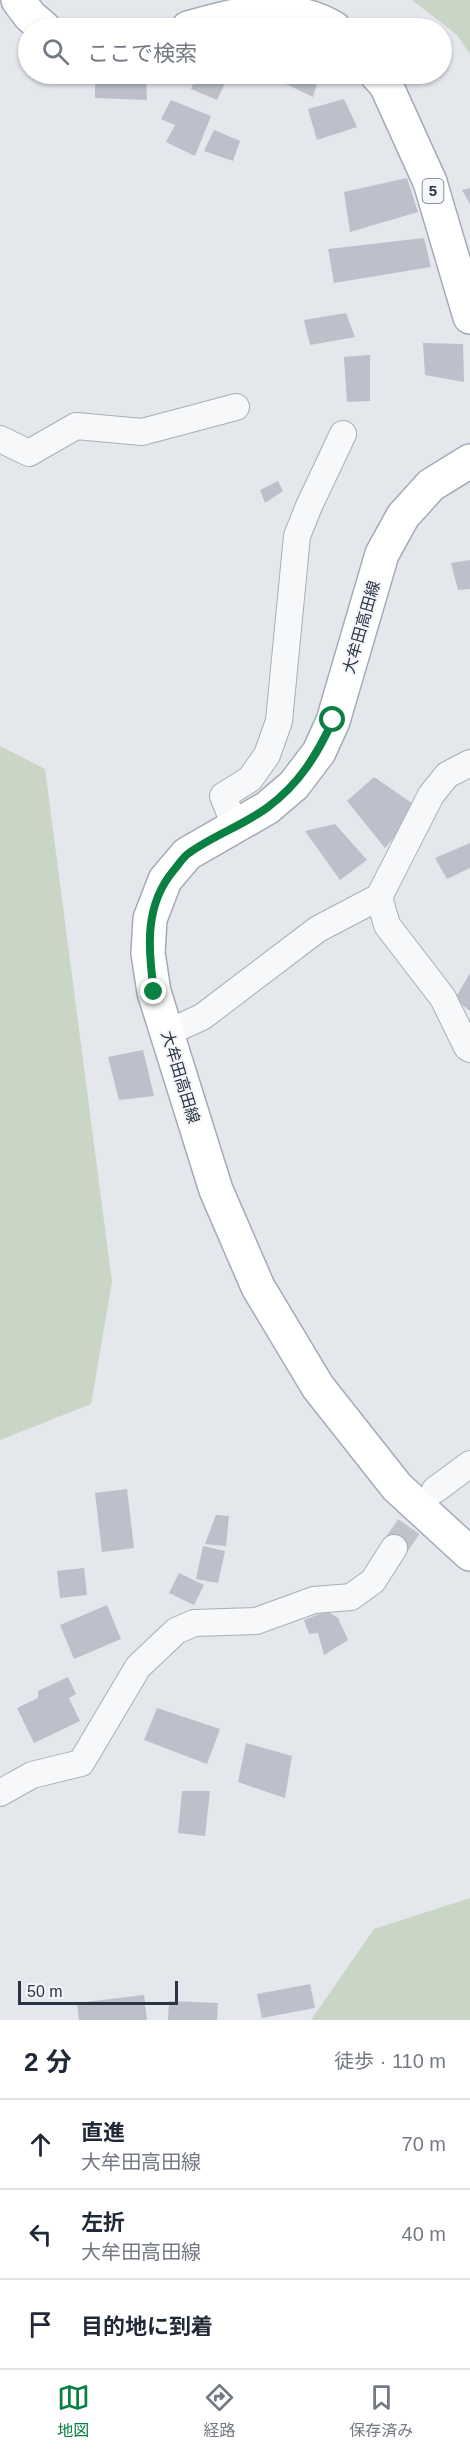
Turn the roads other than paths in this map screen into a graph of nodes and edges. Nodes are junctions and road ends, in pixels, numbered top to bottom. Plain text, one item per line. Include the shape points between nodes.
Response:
1 (18, 0) edge
2 (32, 18) edge
3 (224, 18) edge
4 (313, 18) edge
5 (385, 84) edge
6 (470, 317) edge
7 (236, 406) dead end
8 (343, 434) dead end
9 (0, 439) edge
10 (470, 460) edge
11 (470, 763) edge
12 (234, 826) junction
13 (379, 897) junction
14 (167, 1034) junction
15 (470, 1049) edge
16 (470, 1464) edge
17 (435, 1490) tunnel mouth
18 (394, 1548) tunnel mouth
19 (470, 1554) edge
20 (0, 1793) edge

1 - 2 main road
3 - 4 main road via 250,11 292,11
5 - 6 main road, 5 via 430,182
7 - 9 street via 142,432 76,426 29,453
8 - 12 street via 297,536 279,721 267,755 250,779 223,796
10 - 12 main road, 大牟田高田線 via 431,485 403,516 382,554 333,720 319,752 294,785 267,808
11 - 13 street via 447,775 431,795
12 - 14 main road, 大牟田高田線 via 187,854 165,880 150,919 148,953 154,992
13 - 14 street via 318,929 202,1017
13 - 15 street via 387,925 443,998
14 - 19 main road, 大牟田高田線 via 216,1190 258,1287 318,1387 397,1487
16 - 17 street
18 - 20 street via 373,1581 351,1597 314,1600 256,1621 194,1623 176,1631 138,1667 81,1763 32,1775

